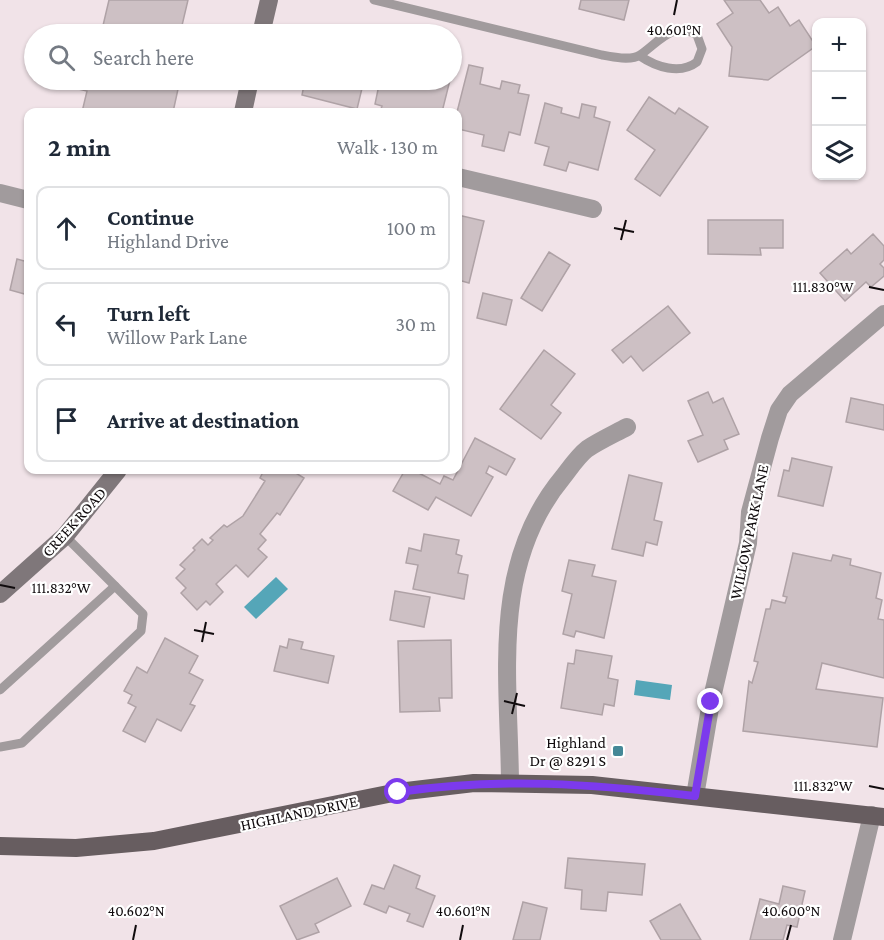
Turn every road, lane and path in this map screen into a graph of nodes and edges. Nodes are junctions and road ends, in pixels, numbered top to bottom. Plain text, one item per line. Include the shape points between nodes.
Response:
1 (269, 0) edge
2 (374, 0) edge
3 (392, 2) edge
4 (263, 24) edge
5 (640, 56) junction
6 (248, 90) edge
7 (244, 108) edge
8 (462, 178) edge
9 (0, 193) edge
10 (24, 199) edge
11 (593, 209) dead end
12 (884, 314) edge
13 (627, 427) dead end
14 (115, 474) edge
15 (65, 536) junction
16 (115, 586) junction
17 (0, 594) edge
18 (0, 690) edge
19 (0, 747) edge
20 (510, 782) junction
21 (695, 796) junction
22 (878, 816) edge
23 (0, 846) edge
24 (842, 940) edge

1 - 4 street
2 - 3 lane
3 - 5 lane via 602,55
5 - 5 lane via 659,38 685,30 697,35 702,49 697,62 683,69 660,66
6 - 7 street
8 - 11 street
9 - 10 street
12 - 21 street, WILLOW PARK LANE via 790,394 779,410 750,512 748,543 711,702
13 - 20 street via 585,450 549,494 531,526 516,567 508,625
14 - 15 street, CREEK ROAD
15 - 16 lane
15 - 17 street, CREEK ROAD
16 - 18 lane
16 - 19 lane via 143,614 141,631 22,743
20 - 21 main road, HIGHLAND DRIVE via 592,784
20 - 23 main road, HIGHLAND DRIVE via 398,792 154,841 75,848
21 - 22 main road, HIGHLAND DRIVE
22 - 24 street

